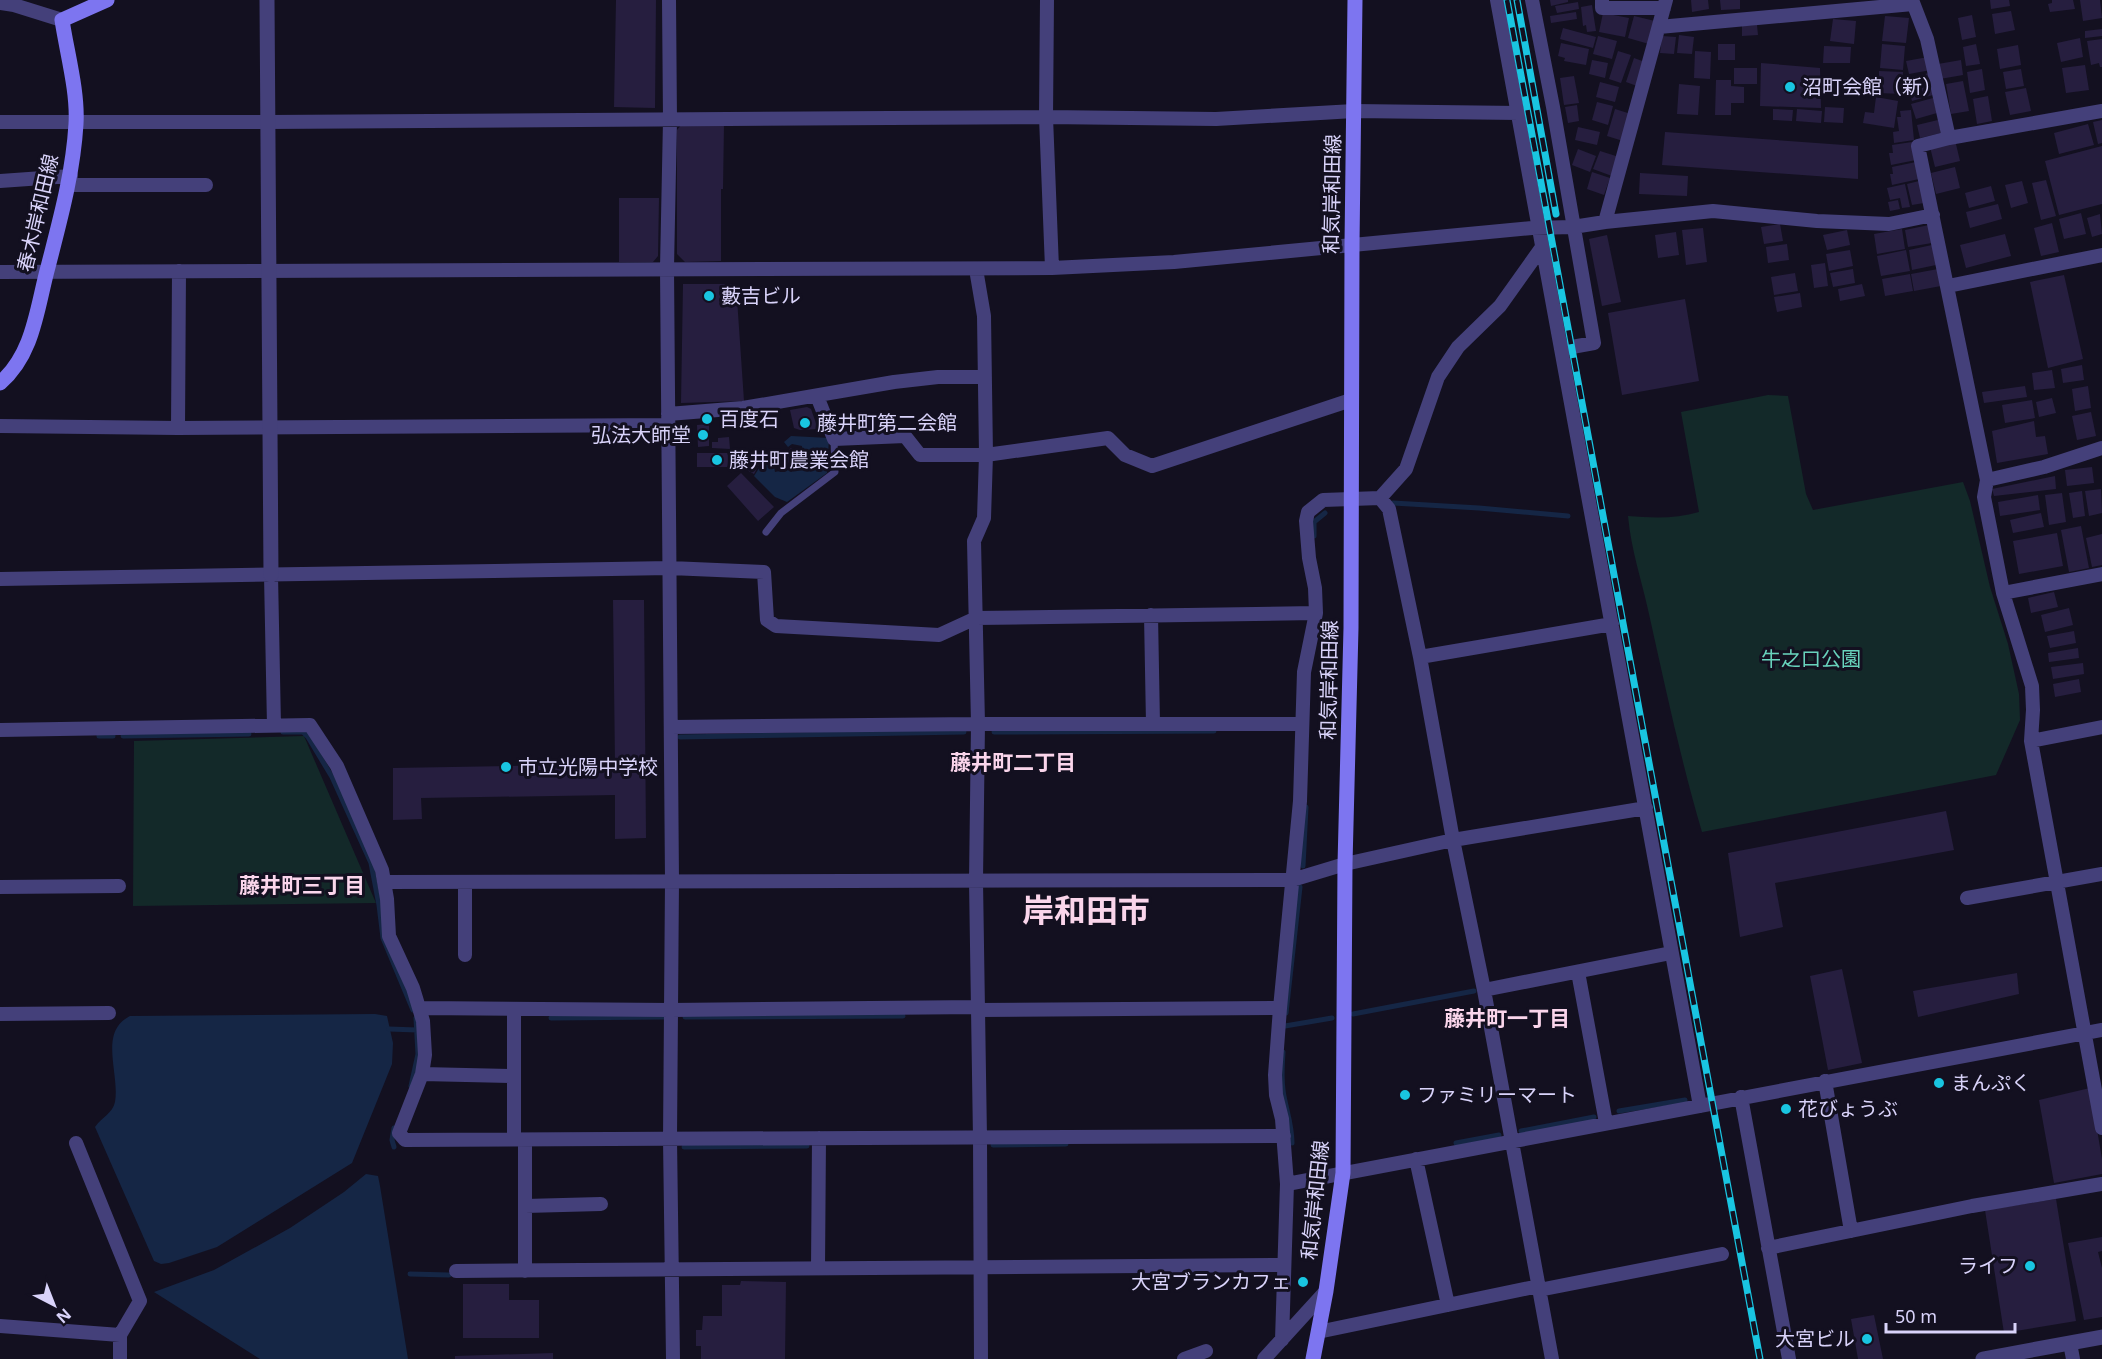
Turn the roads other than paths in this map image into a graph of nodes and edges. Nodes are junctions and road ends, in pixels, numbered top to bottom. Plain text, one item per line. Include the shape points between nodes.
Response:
1 (107, 0) edge
2 (267, 0) edge
3 (669, 0) edge
4 (1047, 0) edge
5 (1355, 0) edge
6 (1497, 0) edge
7 (1532, 0) edge
8 (1602, 0) edge
9 (9, 2) edge
10 (1913, 2) edge
11 (1665, 4) edge
12 (62, 20) junction
13 (1659, 27) junction
14 (1354, 111) junction
15 (2102, 111) edge
16 (1519, 113) junction
17 (1046, 117) junction
18 (670, 120) junction
19 (0, 122) edge
20 (76, 122) junction
21 (268, 122) junction
22 (1949, 138) junction
23 (0, 181) edge
24 (70, 181) junction
25 (206, 184) dead end
26 (1933, 215) junction
27 (1605, 222) junction
28 (1573, 227) junction
29 (1539, 228) junction
30 (1352, 244) junction
31 (1542, 247) junction
32 (2102, 255) edge
33 (668, 268) junction
34 (1052, 268) junction
35 (976, 269) junction
36 (47, 271) junction
37 (179, 271) junction
38 (270, 271) junction
39 (0, 272) edge
40 (1948, 286) junction
41 (1561, 349) junction
42 (985, 377) junction
43 (0, 383) edge
44 (817, 396) junction
45 (1352, 400) junction
46 (669, 420) junction
47 (0, 426) edge
48 (271, 427) junction
49 (178, 428) junction
50 (834, 439) junction
51 (2102, 448) edge
52 (986, 455) junction
53 (1987, 480) junction
54 (1352, 498) junction
55 (1380, 498) junction
56 (766, 532) dead end
57 (670, 568) junction
58 (2102, 574) edge
59 (271, 575) junction
60 (0, 579) edge
61 (2003, 593) junction
62 (1317, 613) junction
63 (1151, 615) junction
64 (976, 618) junction
65 (1612, 624) junction
66 (1420, 657) junction
67 (978, 724) junction
68 (1153, 724) junction
69 (1302, 724) junction
70 (274, 726) junction
71 (2102, 727) edge
72 (671, 728) junction
73 (0, 730) edge
74 (2031, 741) junction
75 (1647, 808) junction
76 (1453, 840) junction
77 (1345, 864) junction
78 (2102, 874) edge
79 (1292, 880) junction
80 (672, 881) junction
81 (976, 881) junction
82 (384, 882) junction
83 (465, 882) junction
84 (2057, 882) junction
85 (119, 886) dead end
86 (0, 887) edge
87 (1967, 898) dead end
88 (1671, 953) junction
89 (465, 955) dead end
90 (1578, 972) junction
91 (1484, 990) junction
92 (419, 1008) junction
93 (979, 1008) junction
94 (1280, 1008) junction
95 (514, 1009) junction
96 (671, 1010) junction
97 (109, 1013) dead end
98 (0, 1014) edge
99 (2102, 1030) edge
100 (2086, 1033) junction
101 (422, 1074) junction
102 (514, 1076) junction
103 (1825, 1081) junction
104 (1741, 1097) junction
105 (1700, 1106) junction
106 (1606, 1123) junction
107 (2102, 1128) edge
108 (1284, 1136) junction
109 (819, 1138) junction
110 (980, 1138) junction
111 (520, 1139) junction
112 (670, 1139) junction
113 (1511, 1141) junction
114 (76, 1143) dead end
115 (1416, 1159) junction
116 (1343, 1173) junction
117 (1287, 1184) junction
118 (2102, 1184) edge
119 (601, 1204) dead end
120 (525, 1206) junction
121 (1851, 1231) junction
122 (1768, 1248) junction
123 (1722, 1254) dead end
124 (1283, 1265) junction
125 (981, 1267) junction
126 (818, 1268) junction
127 (673, 1269) junction
128 (525, 1270) junction
129 (456, 1271) dead end
130 (1539, 1288) junction
131 (1326, 1291) junction
132 (1448, 1305) junction
133 (0, 1326) edge
134 (1318, 1332) junction
135 (120, 1335) junction
136 (2102, 1337) edge
137 (1282, 1340) junction
138 (2070, 1343) junction
139 (1206, 1350) dead end
140 (120, 1359) edge
141 (673, 1359) edge
142 (981, 1359) edge
143 (1184, 1359) edge
144 (1264, 1359) edge
145 (1313, 1359) edge
146 (1552, 1359) edge
147 (1789, 1359) edge
148 (1983, 1359) edge
149 (2073, 1359) edge

1 - 12 main road
2 - 21 street
3 - 18 street
4 - 17 street
5 - 14 main road, 和気岸和田線
6 - 16 street
7 - 28 street
8 - 11 street via 1602,8
9 - 12 street
10 - 13 street
10 - 22 street via 1927,39
11 - 13 street
12 - 20 main road, 春木岸和田線
13 - 27 street
14 - 16 street
14 - 17 street via 1216,119
14 - 30 main road, 和気岸和田線
15 - 22 street
16 - 29 street
17 - 18 street
17 - 34 street
18 - 21 street
18 - 33 street
19 - 20 street
20 - 21 street
20 - 24 main road, 春木岸和田線
21 - 38 street
22 - 26 street via 1918,146
23 - 24 street
24 - 25 street
24 - 36 main road, 春木岸和田線
26 - 27 street via 1889,224 1713,211
26 - 40 street
27 - 28 street
28 - 29 street
28 - 41 street via 1594,343
29 - 30 street
29 - 31 street
30 - 34 street via 1174,262
30 - 45 main road, 和気岸和田線
31 - 41 street
31 - 55 street via 1500,306 1458,347 1438,377 1406,469
32 - 40 street
33 - 35 street
33 - 38 street
33 - 46 street
34 - 35 street
35 - 42 street via 984,316
36 - 37 street
36 - 39 street
36 - 43 main road, 春木岸和田線 via 33,331 21,357
37 - 38 street
37 - 49 street
38 - 48 street
40 - 53 street
41 - 65 street
42 - 44 street via 938,377
42 - 52 street
44 - 46 street
44 - 50 street
45 - 52 street via 1152,466 1125,455 1108,438
45 - 54 main road, 和気岸和田線
46 - 48 street
46 - 57 street
47 - 49 street
48 - 49 street
48 - 59 street
50 - 52 street via 905,436 920,455
50 - 56 lane via 835,472 781,513
51 - 53 street
52 - 64 street via 984,518 974,541
53 - 61 street via 1984,497
54 - 55 street
54 - 62 street via 1323,500 1308,512
54 - 77 main road, 和気岸和田線
55 - 66 street via 1389,508
57 - 59 street
57 - 64 street via 764,572 767,620 776,627 939,635
57 - 72 street
58 - 61 street
59 - 60 street
59 - 70 street
61 - 74 street via 2032,686
62 - 63 street
62 - 69 street via 1304,672
63 - 64 street
63 - 68 street
64 - 67 street
65 - 66 street
65 - 75 street
66 - 76 street
67 - 68 street
67 - 72 street
67 - 81 street
68 - 69 street
69 - 79 street
70 - 73 street
70 - 82 street via 310,725 337,766
71 - 74 street
72 - 80 street
74 - 84 street
75 - 76 street
75 - 88 street
76 - 77 street
76 - 91 street
77 - 79 street
77 - 116 main road, 和気岸和田線
78 - 84 street
79 - 81 street
79 - 94 street
80 - 81 street
80 - 83 street
80 - 96 street
81 - 93 street
82 - 83 street
82 - 92 street via 389,936
83 - 89 street
84 - 87 street
84 - 100 street
85 - 86 street
88 - 90 street
88 - 105 street
90 - 91 street
90 - 106 street
91 - 113 street
92 - 95 street
92 - 101 street via 423,1021
93 - 94 street
93 - 96 street
93 - 110 street
94 - 108 street via 1276,1095
95 - 96 street
95 - 102 street
96 - 112 street
97 - 98 street
99 - 100 street
100 - 103 street
100 - 107 street
101 - 102 street
101 - 111 street via 399,1133 405,1140
102 - 111 street
103 - 104 street
103 - 121 street
104 - 105 street
104 - 122 street
105 - 106 street
106 - 113 street
108 - 110 street
108 - 117 street
109 - 110 street
109 - 112 street
109 - 126 street
110 - 125 street
111 - 112 street
111 - 120 street
112 - 127 street
113 - 115 street
113 - 130 street
114 - 135 street via 140,1301
115 - 116 street
115 - 132 street
116 - 117 street
116 - 131 main road, 和気岸和田線
117 - 124 street
118 - 121 street
119 - 120 street
120 - 128 street
121 - 122 street
122 - 147 street
123 - 130 street
124 - 125 street
124 - 137 street
125 - 126 street
125 - 142 street
126 - 127 street
127 - 128 street
127 - 141 street
128 - 129 street
130 - 132 street
130 - 146 street
131 - 134 main road, 和気岸和田線
131 - 137 street
132 - 134 street
133 - 135 street
134 - 145 main road, 和気岸和田線
135 - 140 street
136 - 138 street
137 - 144 street
138 - 148 street
138 - 149 street
139 - 143 street

